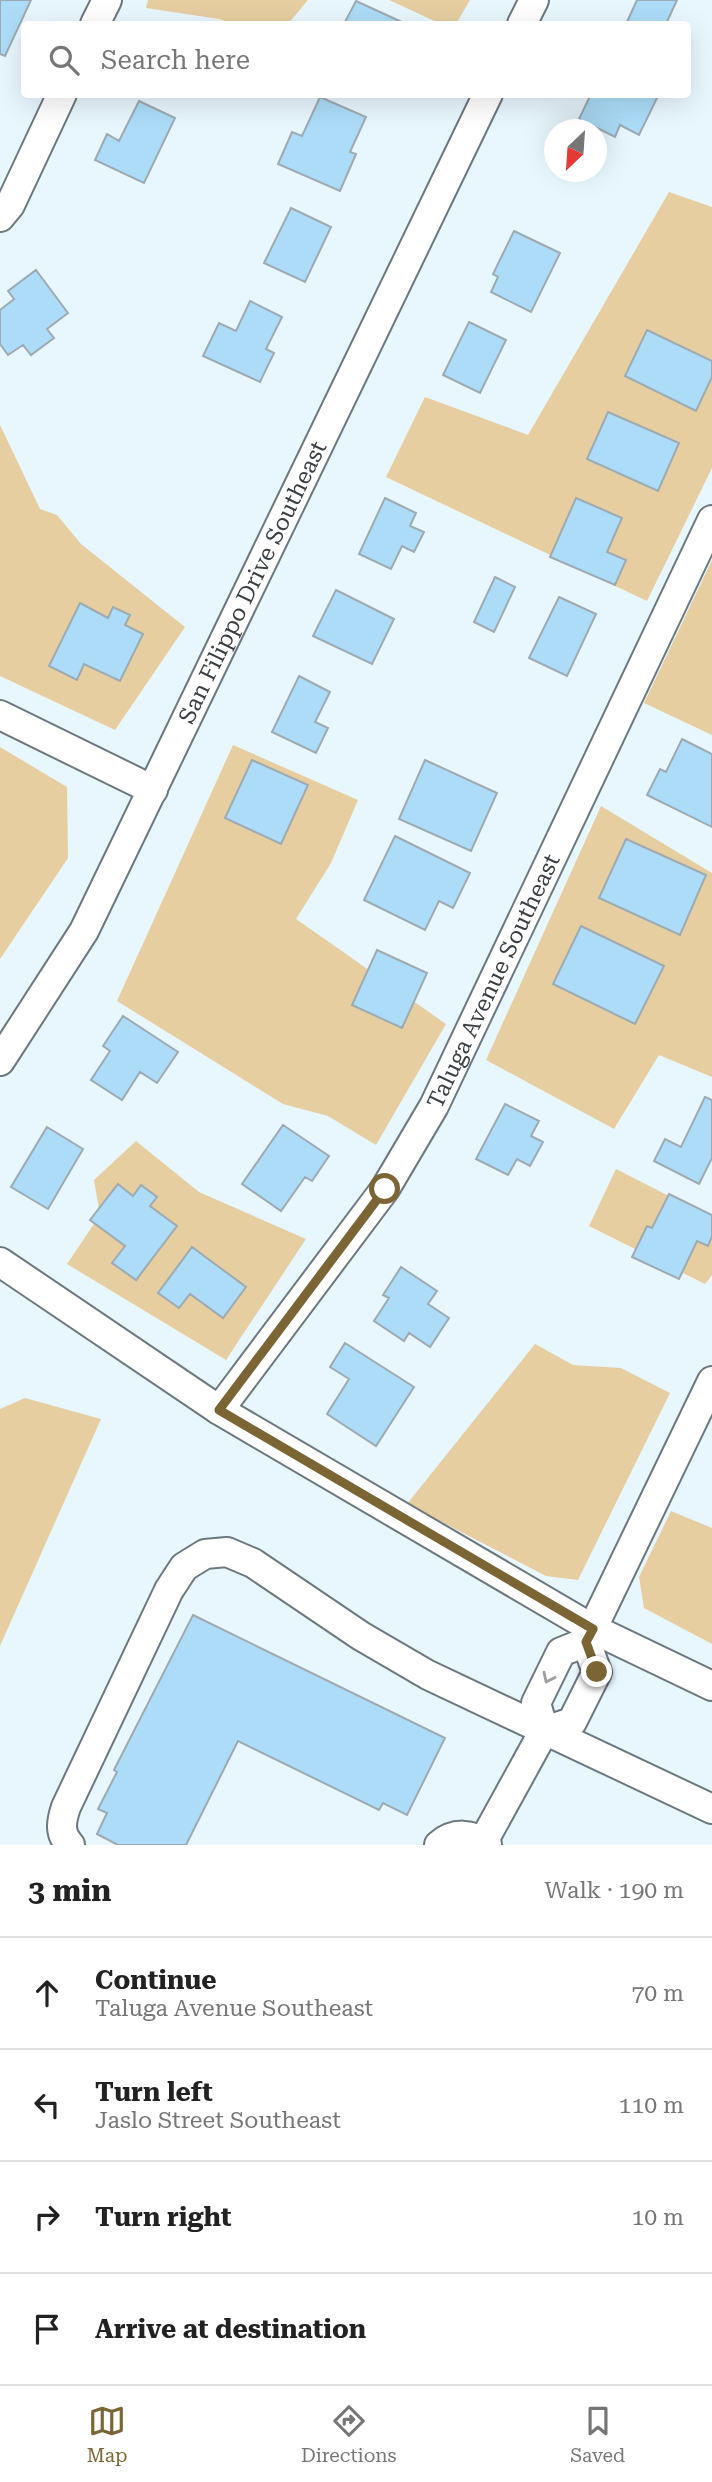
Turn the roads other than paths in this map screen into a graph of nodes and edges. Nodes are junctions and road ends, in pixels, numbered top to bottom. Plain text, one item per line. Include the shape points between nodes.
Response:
1 (107, 0) edge
2 (534, 0) edge
3 (96, 21) edge
4 (524, 21) edge
5 (60, 98) edge
6 (486, 98) edge
7 (0, 216) edge
8 (712, 520) edge
9 (0, 715) edge
10 (153, 790) junction
11 (0, 1061) edge
12 (0, 1262) edge
13 (712, 1381) edge
14 (219, 1410) junction
15 (589, 1636) junction
16 (712, 1686) edge
17 (544, 1731) junction
18 (712, 1809) edge
19 (485, 1843) edge
20 (70, 1845) edge
21 (439, 1845) edge

1 - 3 street
2 - 4 street
5 - 7 street via 10,205
6 - 10 street, San Filippo Drive Southeast
8 - 14 street, Taluga Avenue Southeast via 434,1106 385,1189
9 - 10 street
10 - 11 street, San Filippo Drive Southeast via 84,931
12 - 14 street
13 - 15 street
14 - 15 street
15 - 16 street
15 -> 17 street via 561,1653 536,1703
15 - 17 street via 597,1672 572,1722
17 - 18 street
17 - 19 street
17 - 20 street via 439,1681 361,1636 253,1563 227,1552 205,1553 184,1567 169,1590 66,1807 61,1823
19 - 21 street via 464,1835

